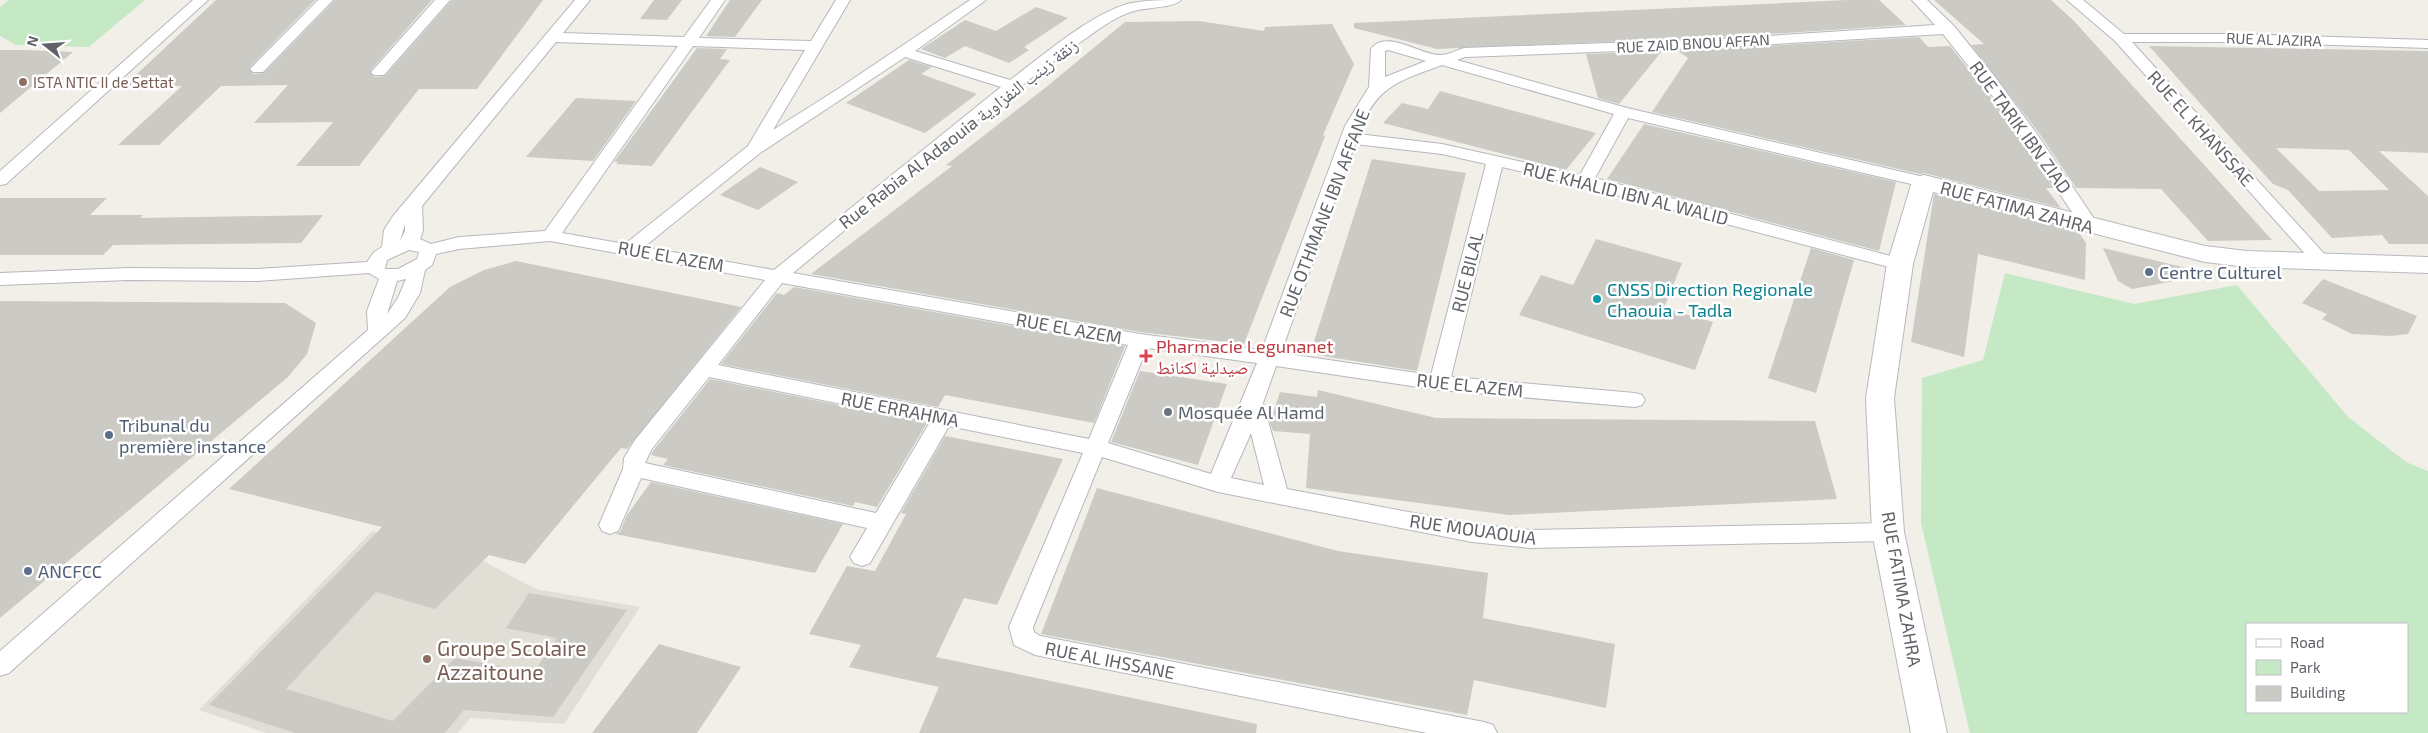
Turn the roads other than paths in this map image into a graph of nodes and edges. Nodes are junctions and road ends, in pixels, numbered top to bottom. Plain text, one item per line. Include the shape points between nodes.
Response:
1 (201, 0) edge
2 (326, 0) edge
3 (443, 0) edge
4 (583, 0) edge
5 (718, 0) edge
6 (843, 0) edge
7 (979, 0) edge
8 (1174, 0) edge
9 (1919, 0) edge
10 (2074, 0) edge
11 (1949, 29) junction
12 (550, 37) junction
13 (2120, 38) junction
14 (688, 42) junction
15 (2428, 44) edge
16 (814, 46) junction
17 (904, 52) junction
18 (1438, 60) junction
19 (258, 69) dead end
20 (379, 72) dead end
21 (1012, 86) junction
22 (1377, 88) junction
23 (1623, 112) junction
24 (1349, 138) junction
25 (754, 149) junction
26 (26, 157) junction
27 (0, 158) edge
28 (1495, 161) junction
29 (0, 180) edge
30 (1585, 181) junction
31 (1924, 182) junction
32 (412, 205) junction
33 (2090, 226) junction
34 (550, 236) junction
35 (409, 244) junction
36 (631, 248) junction
37 (391, 249) junction
38 (423, 260) junction
39 (2322, 262) junction
40 (1900, 264) junction
41 (2428, 265) edge
42 (382, 271) junction
43 (780, 275) junction
44 (0, 279) edge
45 (378, 330) junction
46 (1140, 341) junction
47 (1269, 359) junction
48 (704, 369) junction
49 (1439, 383) junction
50 (1634, 400) dead end
51 (1254, 404) junction
52 (943, 417) junction
53 (1097, 448) junction
54 (634, 469) junction
55 (1218, 484) junction
56 (1278, 496) junction
57 (882, 523) junction
58 (610, 525) dead end
59 (1888, 532) junction
60 (862, 558) dead end
61 (0, 666) edge
62 (1484, 733) edge
63 (1929, 733) edge

1 - 26 street
2 - 19 street
3 - 20 street
4 - 12 street
5 - 14 street
6 - 16 street
7 - 17 street
8 - 21 street, Rue Rabia Al Adaouia زنقة زينب النفزاوية via 1131,7 1108,18
9 - 11 street, RUE TARIK IBN ZIAD
10 - 13 street, RUE EL KHANSSAE
11 - 18 street, RUE ZAID BNOU AFFAN via 1723,43 1464,53
11 - 33 street, RUE TARIK IBN ZIAD via 2010,107
12 - 14 street
12 - 32 street
13 - 15 street, RUE AL JAZIRA
13 - 39 street, RUE EL KHANSSAE
14 - 16 street
14 - 34 street
16 - 25 street
17 - 21 street
17 - 25 street
18 - 22 street, RUE OTHMANE IBN AFFANE
18 - 22 street via 1381,46 1378,48
18 - 23 street
21 - 43 street, Rue Rabia Al Adaouia زنقة زينب النفزاوية
22 - 24 street, RUE OTHMANE IBN AFFANE via 1367,99
23 - 30 street
23 - 31 street
24 - 28 street, RUE KHALID IBN AL WALID via 1442,149
24 - 47 street, RUE OTHMANE IBN AFFANE
25 - 36 street
26 - 27 street
26 - 29 street
28 - 30 street, RUE KHALID IBN AL WALID
28 - 49 street, RUE BILAL
30 - 40 street, RUE KHALID IBN AL WALID
31 - 33 street, RUE FATIMA ZAHRA
31 - 40 street, RUE FATIMA ZAHRA
32 - 35 street via 414,232
32 - 37 street via 393,226
33 - 39 street, RUE FATIMA ZAHRA via 2205,254
34 - 36 street, RUE EL AZEM
34 - 38 street, RUE EL AZEM via 507,240 448,260
35 - 37 street
35 - 38 street via 421,245
36 - 43 street, RUE EL AZEM
37 - 42 street via 376,261
38 - 42 street
38 - 45 street via 398,314
39 - 41 street, RUE FATIMA ZAHRA
40 - 59 street, RUE FATIMA ZAHRA via 1880,398
42 - 44 street
42 - 45 street
43 - 46 street, RUE EL AZEM
43 - 48 street, Rue Rabia Al Adaouia زنقة زينب النفزاوية
45 - 61 street
46 - 47 street, RUE EL AZEM
46 - 53 street, RUE AL IHSSANE
47 - 49 street, RUE EL AZEM
47 - 51 street, RUE OTHMANE IBN AFFANE
48 - 52 street, RUE ERRAHMA
48 - 54 street, Rue Rabia Al Adaouia زنقة زينب النفزاوية via 643,445 635,458
49 - 50 street, RUE EL AZEM
51 - 55 street, RUE OTHMANE IBN AFFANE
51 - 56 street
52 - 53 street, RUE ERRAHMA
52 - 57 street
53 - 55 street, RUE MOUAOUIA
53 - 62 street, RUE AL IHSSANE via 1021,626 1023,638 1035,645
54 - 57 street
54 - 58 street, Rue Rabia Al Adaouia زنقة زينب النفزاوية
55 - 56 street, RUE MOUAOUIA
56 - 59 street, RUE MOUAOUIA via 1472,532 1530,539
57 - 60 street
59 - 63 street, RUE FATIMA ZAHRA

